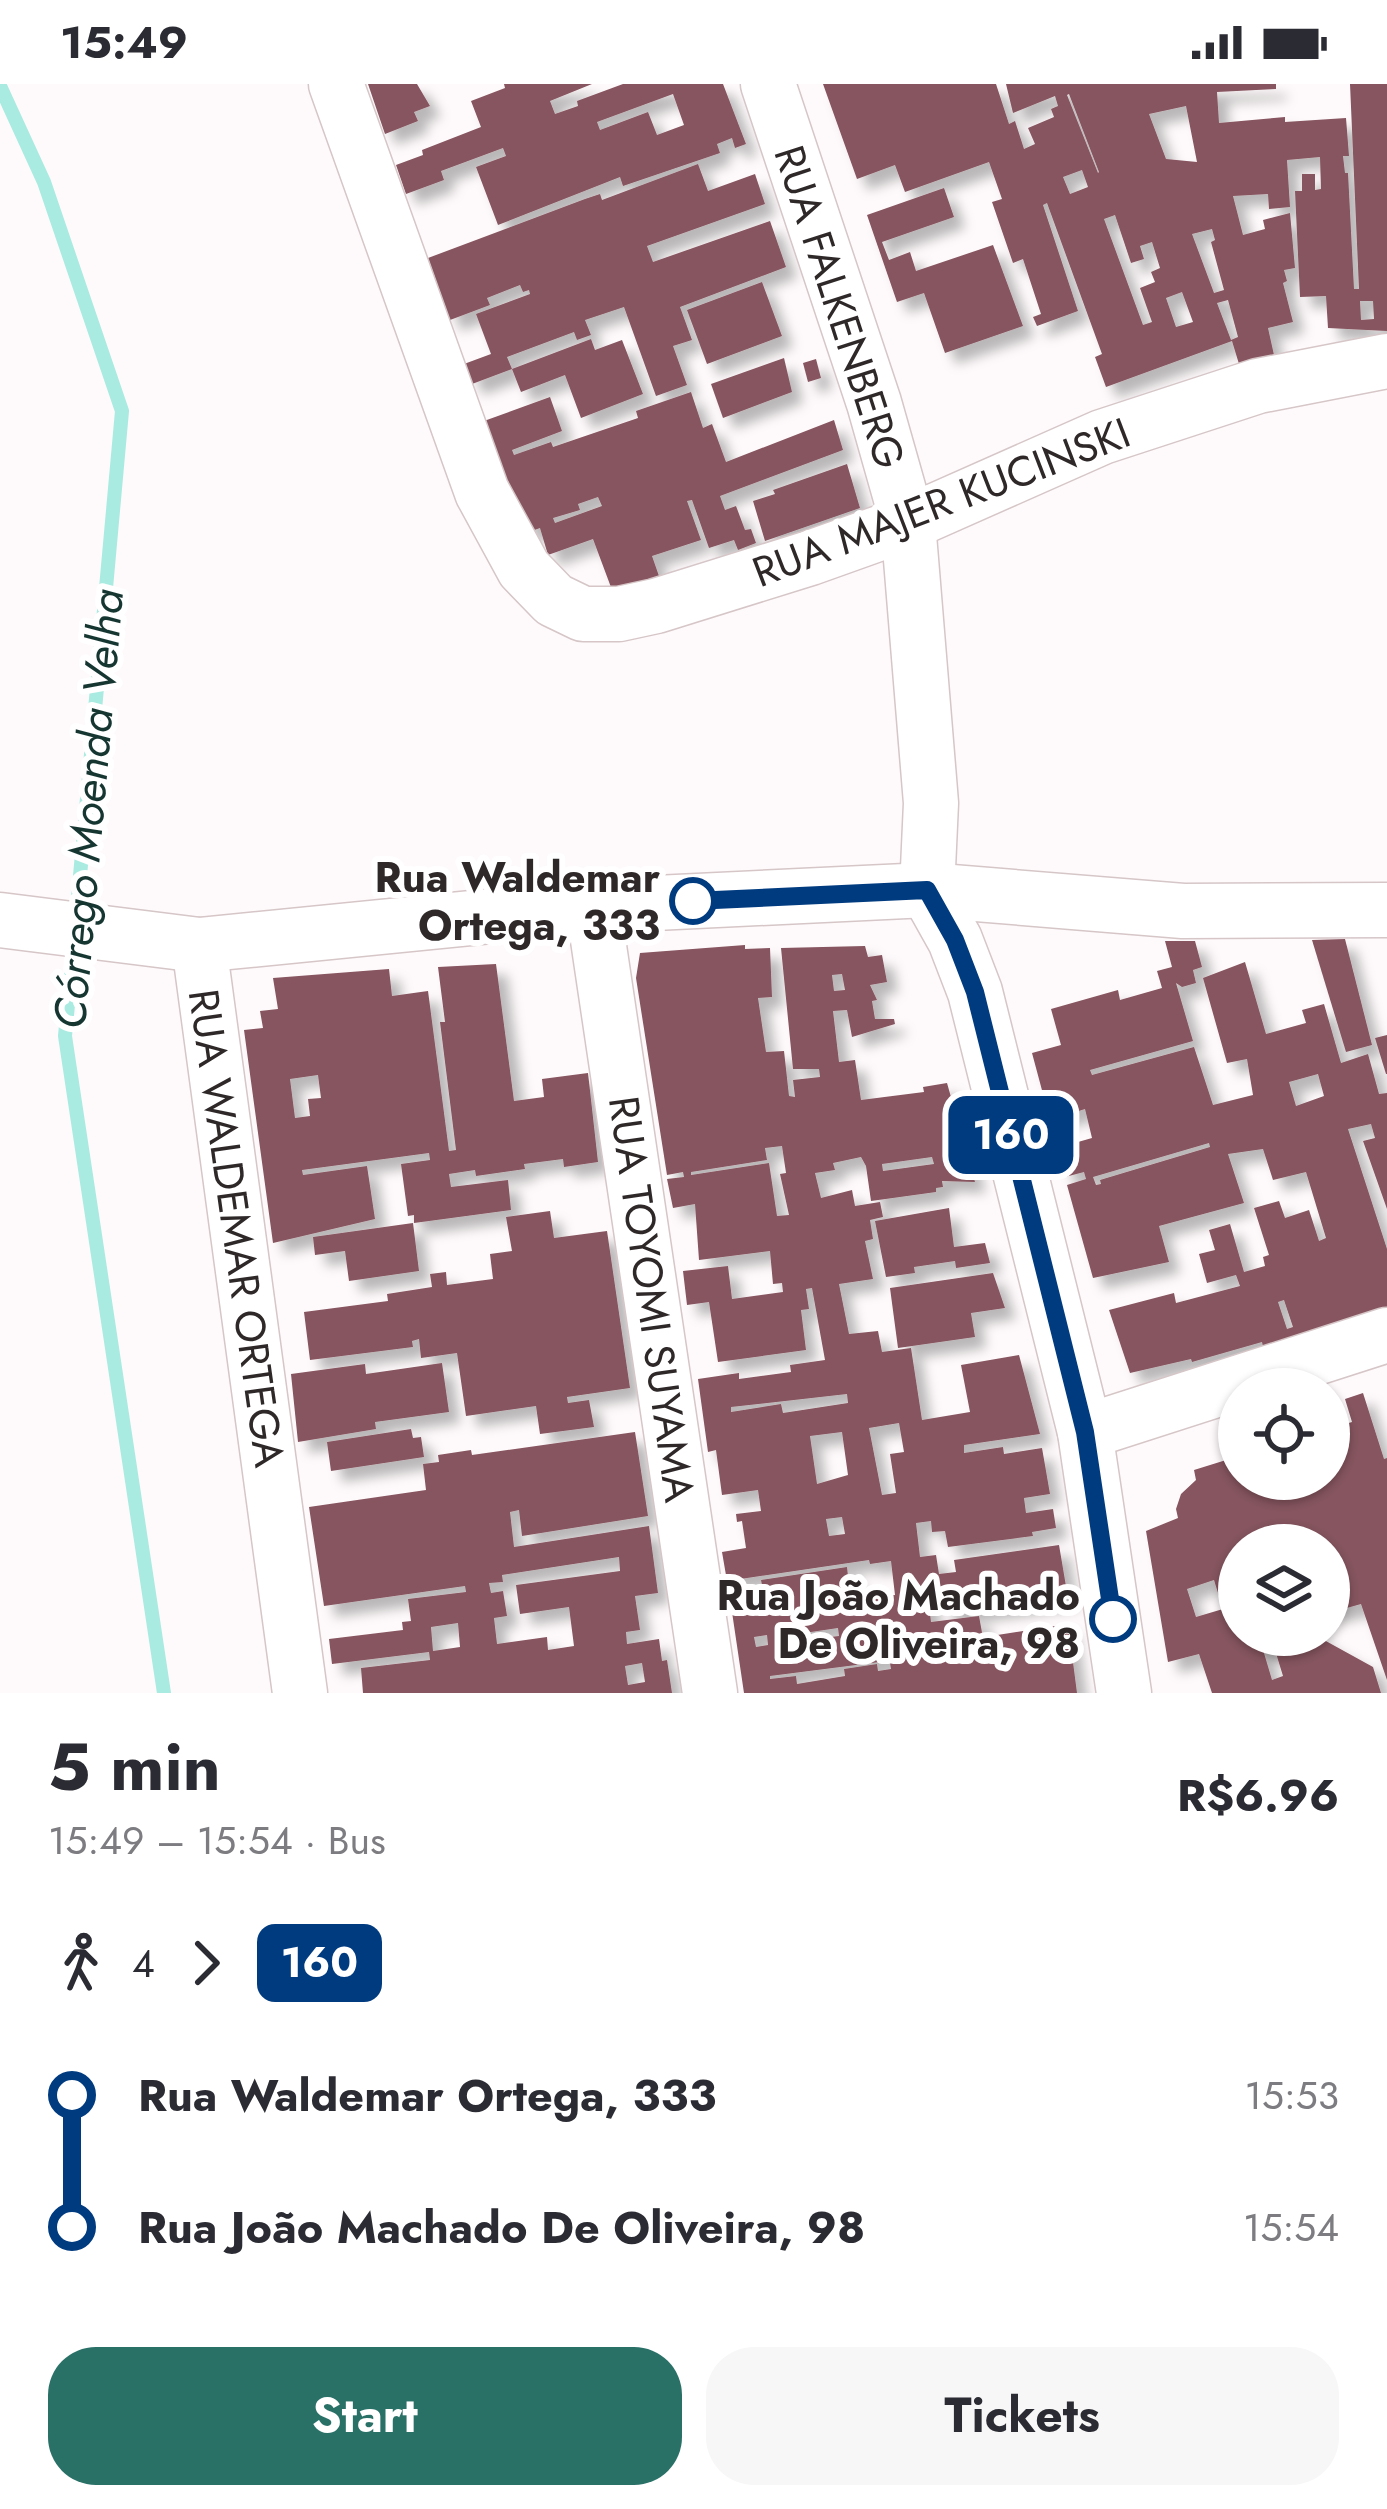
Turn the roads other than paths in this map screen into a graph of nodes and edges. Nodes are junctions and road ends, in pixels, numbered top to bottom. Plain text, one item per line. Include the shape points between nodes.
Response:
1 (336, 84) edge
2 (768, 84) edge
3 (1387, 361) edge
4 (908, 523) junction
5 (927, 890) junction
6 (593, 906) junction
7 (1387, 910) edge
8 (1, 921) edge
9 (174, 942) junction
10 (1387, 1335) edge
11 (1085, 1432) junction
12 (300, 1693) edge
13 (710, 1693) edge
14 (1124, 1693) edge

1 - 4 street, RUA MAJER KUCINSKI via 482,492 524,569 554,600 583,614 656,606
2 - 4 street, RUA FALKENBERG
3 - 4 street, RUA MAJER KUCINSKI via 1258,386 1102,437
4 - 5 street, RUA FALKENBERG via 931,803
5 - 6 street, RUA WALDEMAR ORTEGA
5 - 7 street, RUA WALDEMAR ORTEGA via 1184,911
5 - 11 street via 975,992
6 - 9 street, RUA WALDEMAR ORTEGA
6 - 13 street, RUA TOYOMI SUYAMA
8 - 9 street
9 - 12 street, RUA WALDEMAR ORTEGA
10 - 11 street
11 - 14 street

